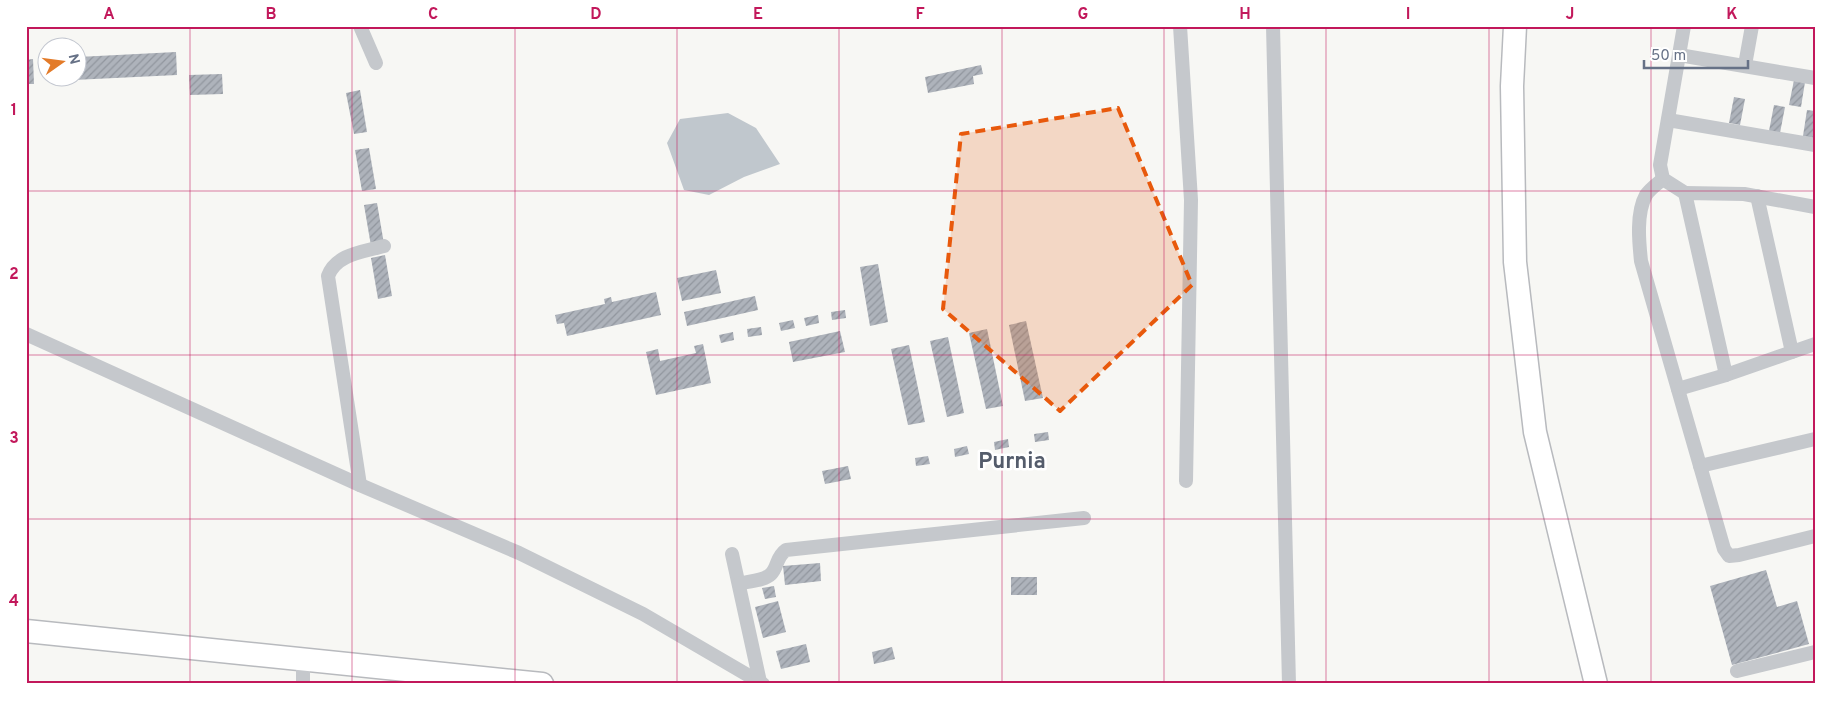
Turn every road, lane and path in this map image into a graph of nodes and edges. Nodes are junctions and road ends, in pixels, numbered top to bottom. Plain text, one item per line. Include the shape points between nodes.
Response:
1 (360, 26) edge
2 (1180, 26) edge
3 (1273, 26) edge
4 (1515, 26) edge
5 (1684, 26) edge
6 (1752, 26) edge
7 (1679, 55) junction
8 (376, 63) dead end
9 (1745, 65) junction
10 (1815, 78) edge
11 (1668, 120) junction
12 (1815, 145) edge
13 (1663, 179) junction
14 (1685, 193) junction
15 (1757, 196) junction
16 (1815, 206) edge
17 (384, 246) dead end
18 (26, 334) edge
19 (1815, 344) edge
20 (1792, 352) junction
21 (1726, 375) junction
22 (1678, 389) junction
23 (1815, 439) edge
24 (1700, 466) junction
25 (1186, 481) dead end
26 (360, 485) junction
27 (1084, 518) dead end
28 (1815, 536) edge
29 (732, 554) dead end
30 (739, 584) junction
31 (26, 631) edge
32 (1815, 652) edge
33 (303, 658) junction
34 (1737, 671) dead end
35 (761, 683) edge
36 (303, 684) edge
37 (542, 684) edge
38 (1288, 684) edge
39 (1596, 684) edge

1 - 8 street
2 - 25 street via 1191,200
3 - 38 street
4 - 39 highway via 1512,86 1515,262 1535,432
5 - 7 street
6 - 9 street
7 - 9 street
7 - 11 street
9 - 10 street
11 - 12 street
11 - 13 street via 1660,165
13 - 14 street
13 - 22 street via 1643,202 1641,261
14 - 15 street
14 - 21 street
15 - 16 street
15 - 20 street
17 - 26 street via 347,256 331,266 328,276
18 - 26 street
19 - 20 street
20 - 21 street
21 - 22 street
22 - 24 street
23 - 24 street
24 - 28 street via 1724,550 1729,556
26 - 35 street via 518,553 643,614
27 - 30 street via 786,550 777,558 771,574
29 - 30 street
30 - 35 street
31 - 33 highway
32 - 34 street
33 - 36 street
33 - 37 highway

